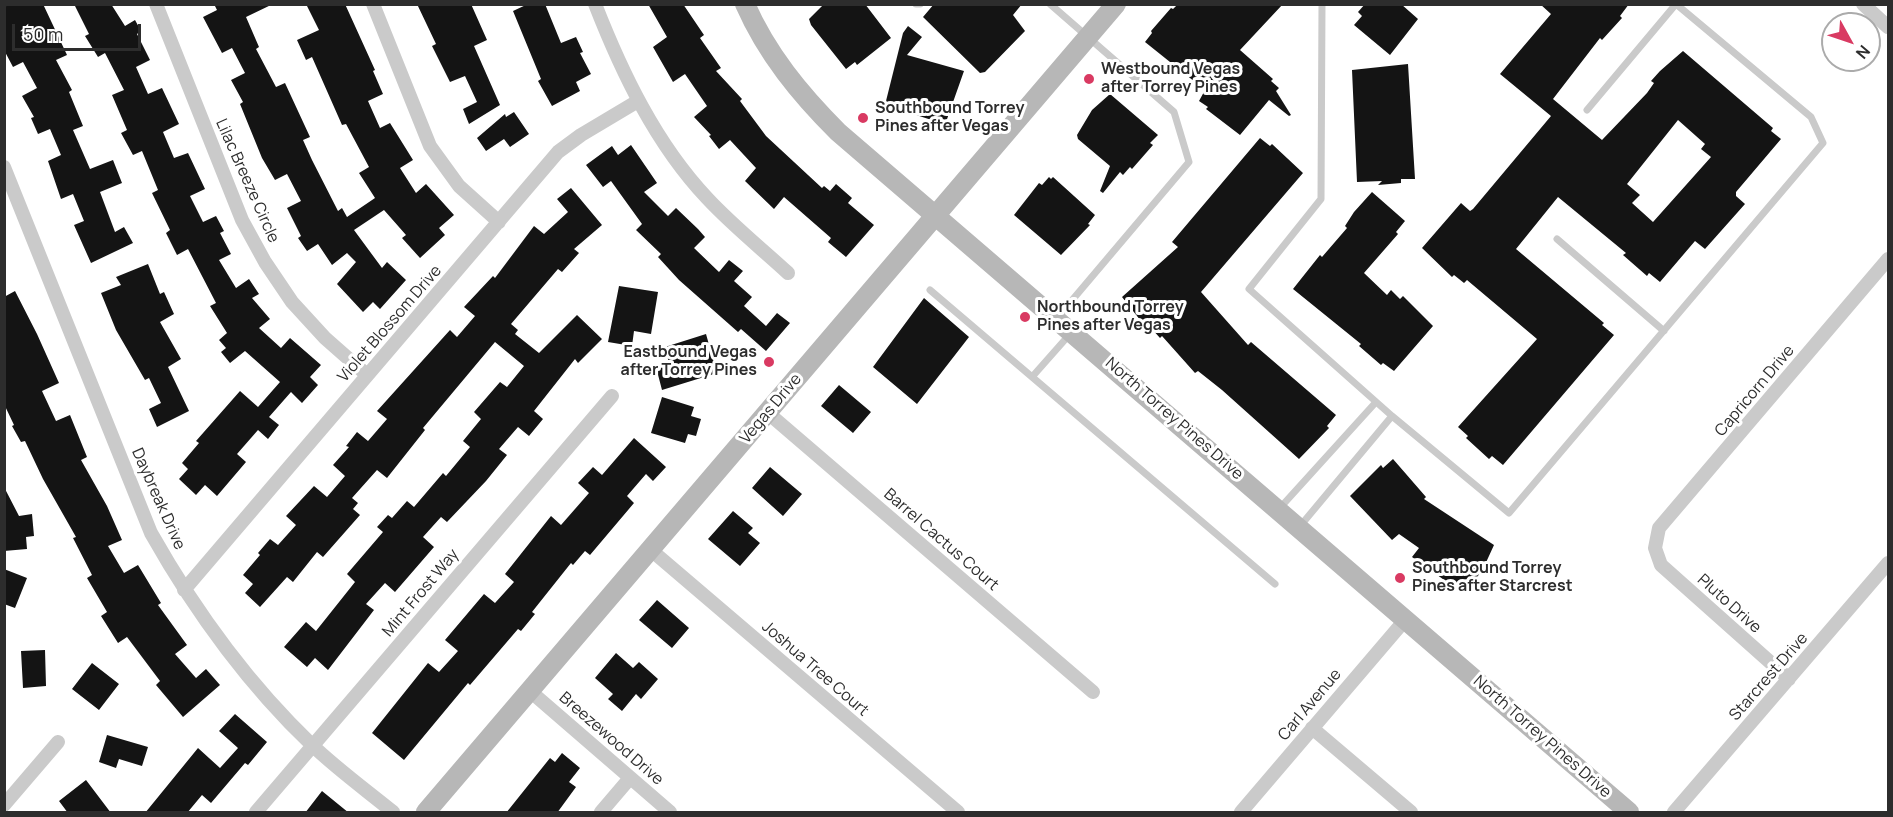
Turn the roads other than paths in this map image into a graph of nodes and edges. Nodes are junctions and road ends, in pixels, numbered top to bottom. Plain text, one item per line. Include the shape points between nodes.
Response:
1 (156, 4) edge
2 (373, 4) edge
3 (595, 4) edge
4 (745, 4) edge
5 (1050, 4) edge
6 (1116, 4) edge
7 (1322, 4) edge
8 (1676, 4) edge
9 (1863, 4) edge
10 (1888, 27) edge
11 (1088, 37) junction
12 (638, 101) junction
13 (1587, 110) dead end
14 (4, 167) edge
15 (936, 215) junction
16 (499, 222) junction
17 (1557, 239) dead end
18 (1888, 259) edge
19 (789, 273) dead end
20 (930, 290) dead end
21 (1057, 318) junction
22 (1072, 331) junction
23 (1664, 331) junction
24 (368, 375) junction
25 (1032, 378) junction
26 (612, 396) dead end
27 (1376, 402) junction
28 (768, 413) junction
29 (1392, 416) junction
30 (1278, 509) junction
31 (1299, 527) junction
32 (1655, 548) joint
33 (651, 550) junction
34 (1888, 563) edge
35 (1275, 584) dead end
36 (184, 590) junction
37 (1405, 620) junction
38 (1789, 679) junction
39 (530, 691) junction
40 (1093, 692) dead end
41 (1312, 728) junction
42 (58, 742) dead end
43 (313, 746) junction
44 (630, 778) junction
45 (4, 805) edge
46 (256, 813) edge
47 (393, 813) edge
48 (426, 813) edge
49 (601, 813) edge
50 (670, 813) edge
51 (958, 813) edge
52 (1241, 813) edge
53 (1411, 813) edge
54 (1629, 813) edge
55 (1674, 813) edge

1 - 24 street, Lilac Breeze Circle via 242,220 265,262 292,302 325,338
2 - 16 street via 430,146 459,186
3 - 12 street
4 - 15 main road, North Torrey Pines Drive via 764,43 813,107
5 - 11 lane
6 - 11 main road, Vegas Drive
7 - 27 lane via 1321,199 1250,289
8 - 13 lane
8 - 23 lane via 1811,117 1823,143
9 - 10 street
11 - 15 main road, Vegas Drive
11 - 21 lane via 1174,112 1189,162
12 - 16 street, Violet Blossom Drive via 558,152
12 - 19 street via 677,162 707,198
14 - 36 street, Daybreak Drive via 151,533
15 - 21 main road, North Torrey Pines Drive
15 - 28 main road, Vegas Drive
16 - 24 street, Violet Blossom Drive
17 - 23 lane
18 - 32 street, Capricorn Drive via 1659,528
20 - 25 lane
21 - 22 main road, North Torrey Pines Drive
22 - 25 lane
22 - 30 main road, North Torrey Pines Drive
23 - 29 lane via 1509,513
24 - 36 street, Violet Blossom Drive
25 - 35 lane
26 - 43 street, Mint Frost Way
27 - 29 lane
27 - 30 lane
28 - 33 main road, Vegas Drive
28 - 40 street, Barrel Cactus Court
29 - 31 lane
30 - 31 main road, North Torrey Pines Drive
31 - 37 main road, North Torrey Pines Drive
32 - 38 street, Pluto Drive via 1661,565
33 - 39 main road, Vegas Drive
33 - 51 street, Joshua Tree Court
34 - 38 street, Starcrest Drive
36 - 43 street, Daybreak Drive via 249,679
37 - 41 street, Carl Avenue
37 - 54 main road, North Torrey Pines Drive
38 - 55 street, Starcrest Drive
39 - 44 street, Breezewood Drive
39 - 48 main road, Vegas Drive
41 - 52 street, Carl Avenue
41 - 53 street
42 - 45 street
43 - 46 street, Mint Frost Way
43 - 47 street, Daybreak Drive
44 - 49 street
44 - 50 street, Breezewood Drive

